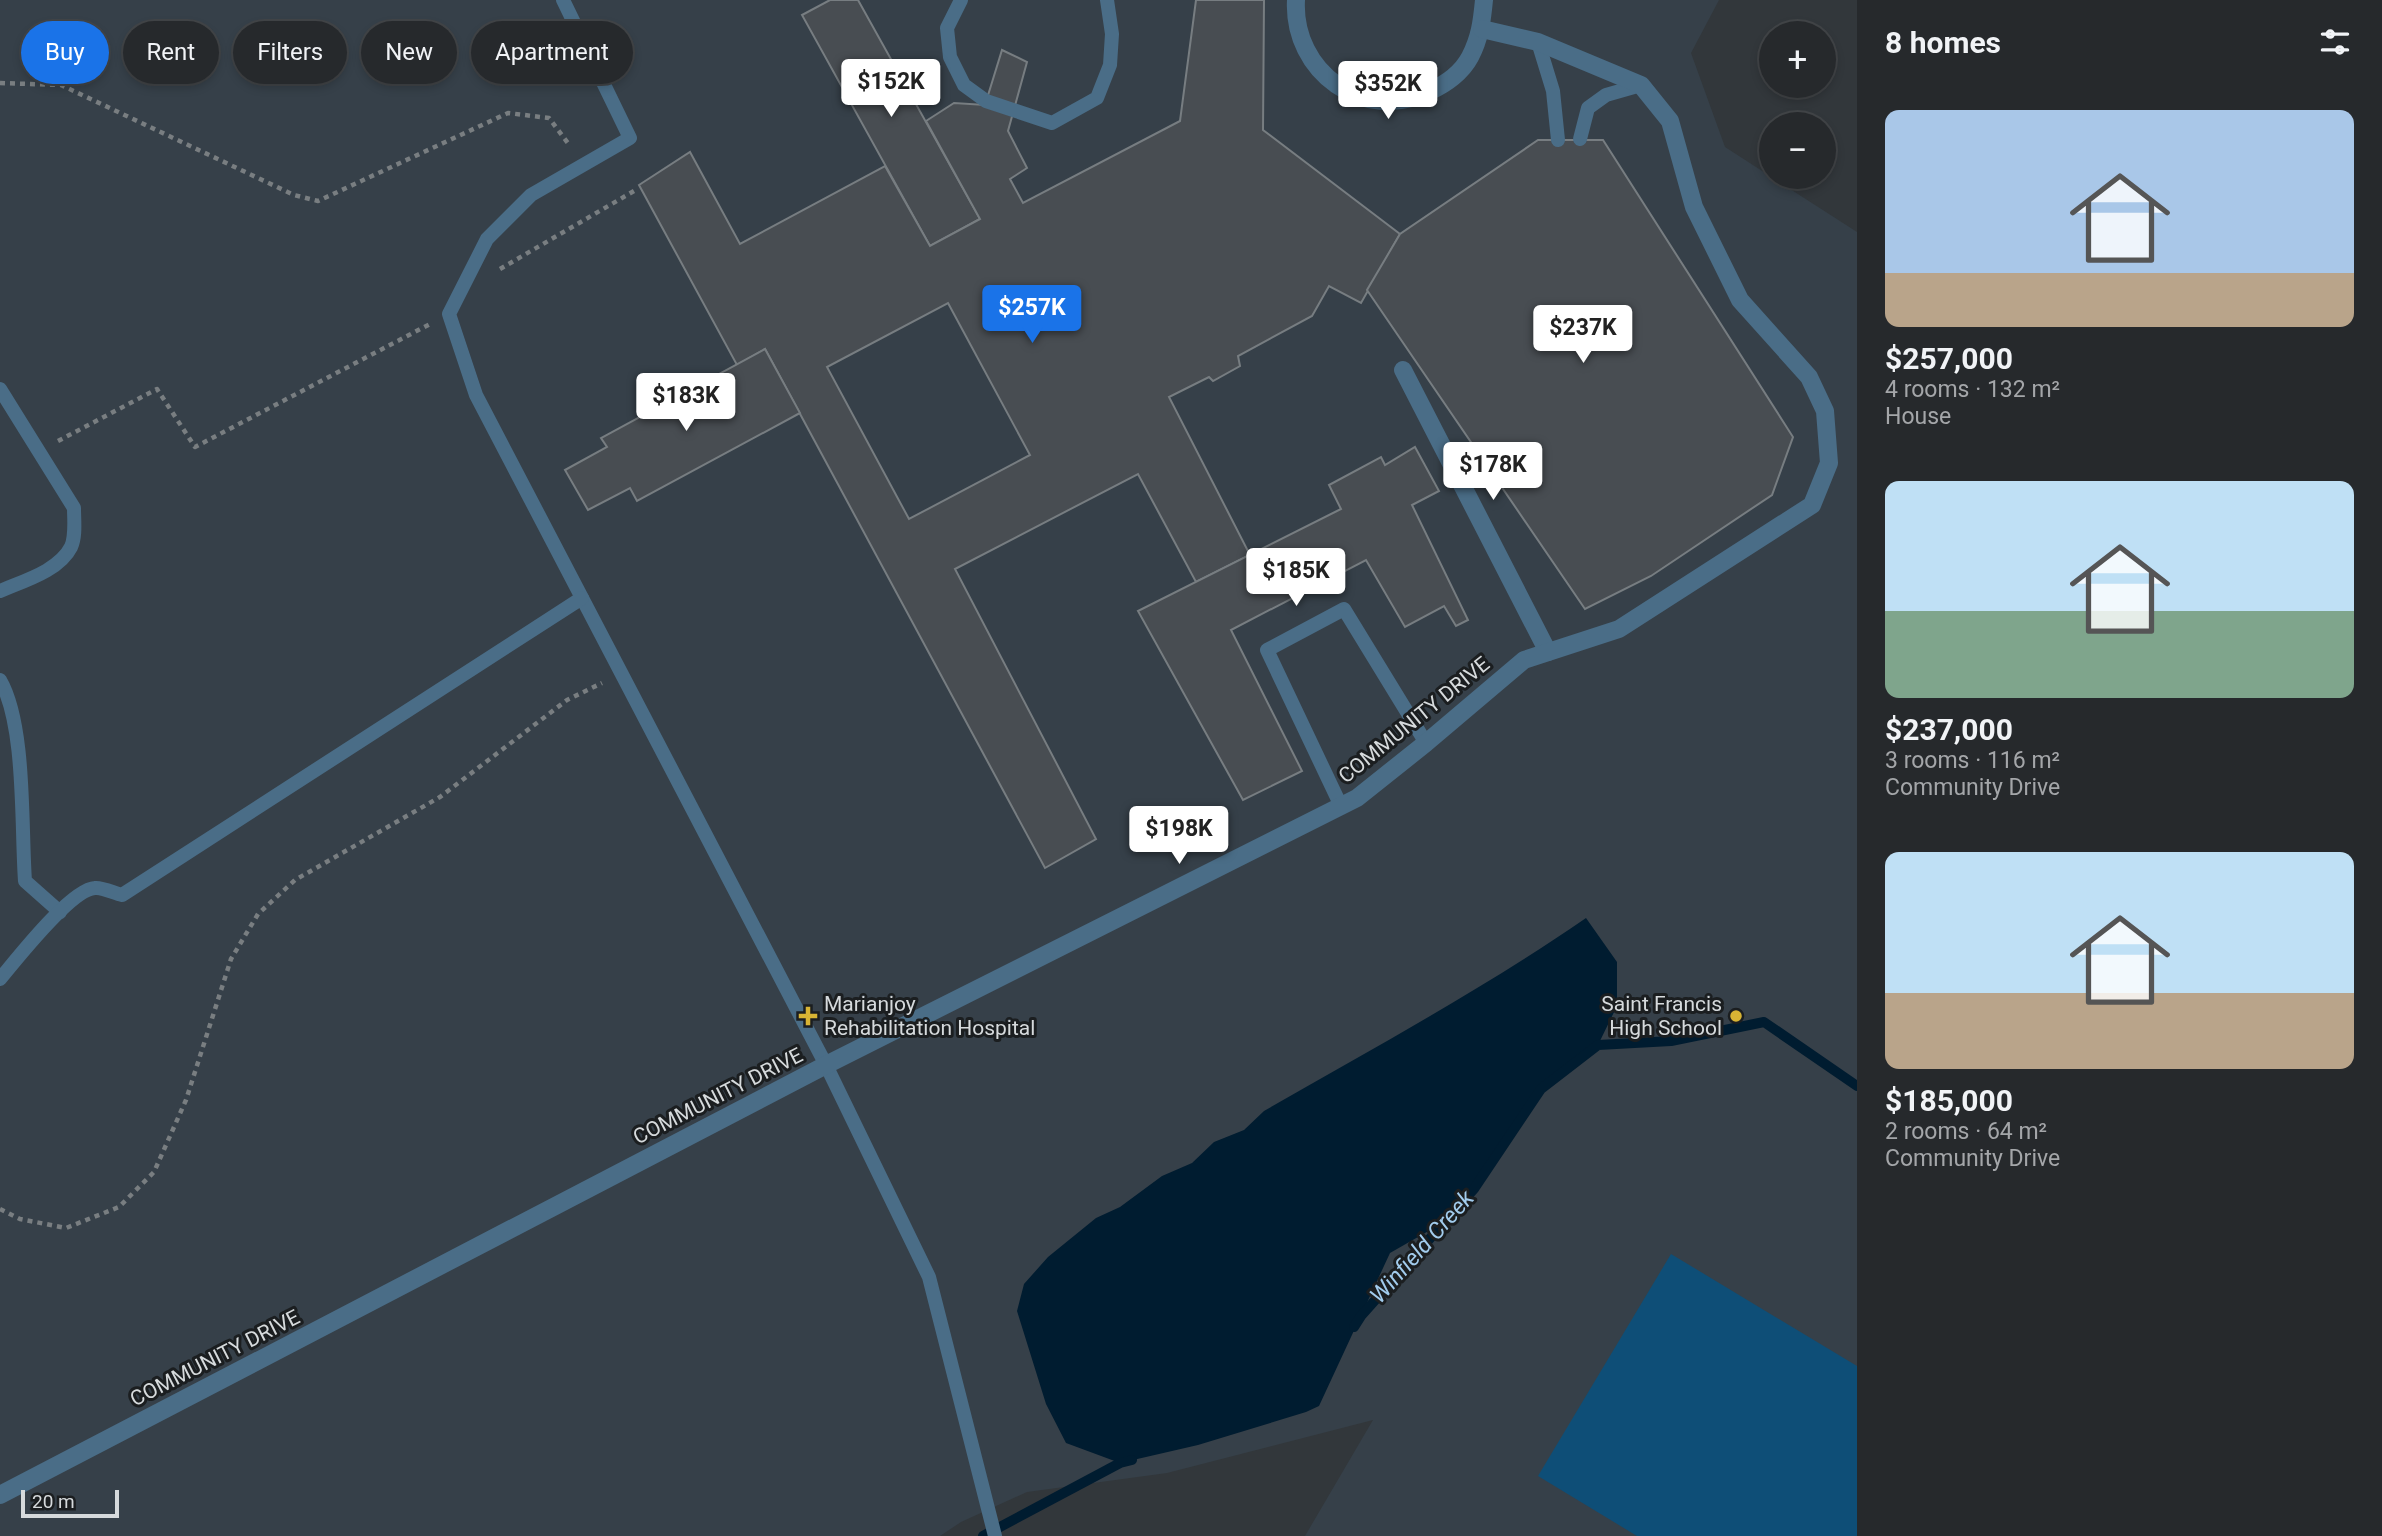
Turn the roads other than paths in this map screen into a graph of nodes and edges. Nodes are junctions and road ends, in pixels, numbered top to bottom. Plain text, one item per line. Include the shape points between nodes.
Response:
1 (563, 0) edge
2 (961, 0) edge
3 (1107, 0) edge
4 (1296, 0) edge
5 (1484, 0) edge
6 (1482, 29) junction
7 (1538, 42) junction
8 (1641, 85) junction
9 (1580, 139) dead end
10 (1558, 140) dead end
11 (1403, 370) dead end
12 (0, 389) edge
13 (0, 592) edge
14 (582, 598) junction
15 (1548, 652) junction
16 (0, 680) edge
17 (1426, 743) junction
18 (1341, 806) junction
19 (60, 912) junction
20 (0, 979) edge
21 (826, 1065) junction
22 (0, 1495) edge
23 (995, 1536) edge

1 - 14 lane via 630,138 531,195 487,239 449,314 476,395
2 - 3 lane via 947,28 950,57 964,85 986,101 1052,123 1097,98 1110,65
4 - 6 street via 1294,19 1305,51 1325,77 1352,95 1385,102 1417,98 1447,83 1469,59
5 - 6 street
6 - 7 street, COMMUNITY DRIVE
7 - 8 street, COMMUNITY DRIVE
7 - 10 lane via 1553,91
8 - 9 lane via 1606,95 1588,108
8 - 15 street, COMMUNITY DRIVE via 1670,121 1694,208 1740,300 1809,377 1825,411 1829,463 1812,506 1619,629
11 - 15 street
12 - 13 lane via 74,508 75,530 71,548 53,566
14 - 19 lane via 121,895 95,888 76,895
14 - 21 lane
15 - 17 street, COMMUNITY DRIVE via 1524,660
16 - 19 lane via 9,696 19,755 26,881
17 - 18 street, COMMUNITY DRIVE
17 - 18 lane via 1344,609 1267,650
18 - 21 street, COMMUNITY DRIVE
19 - 20 lane
21 - 22 street, COMMUNITY DRIVE
21 - 23 lane via 929,1276

